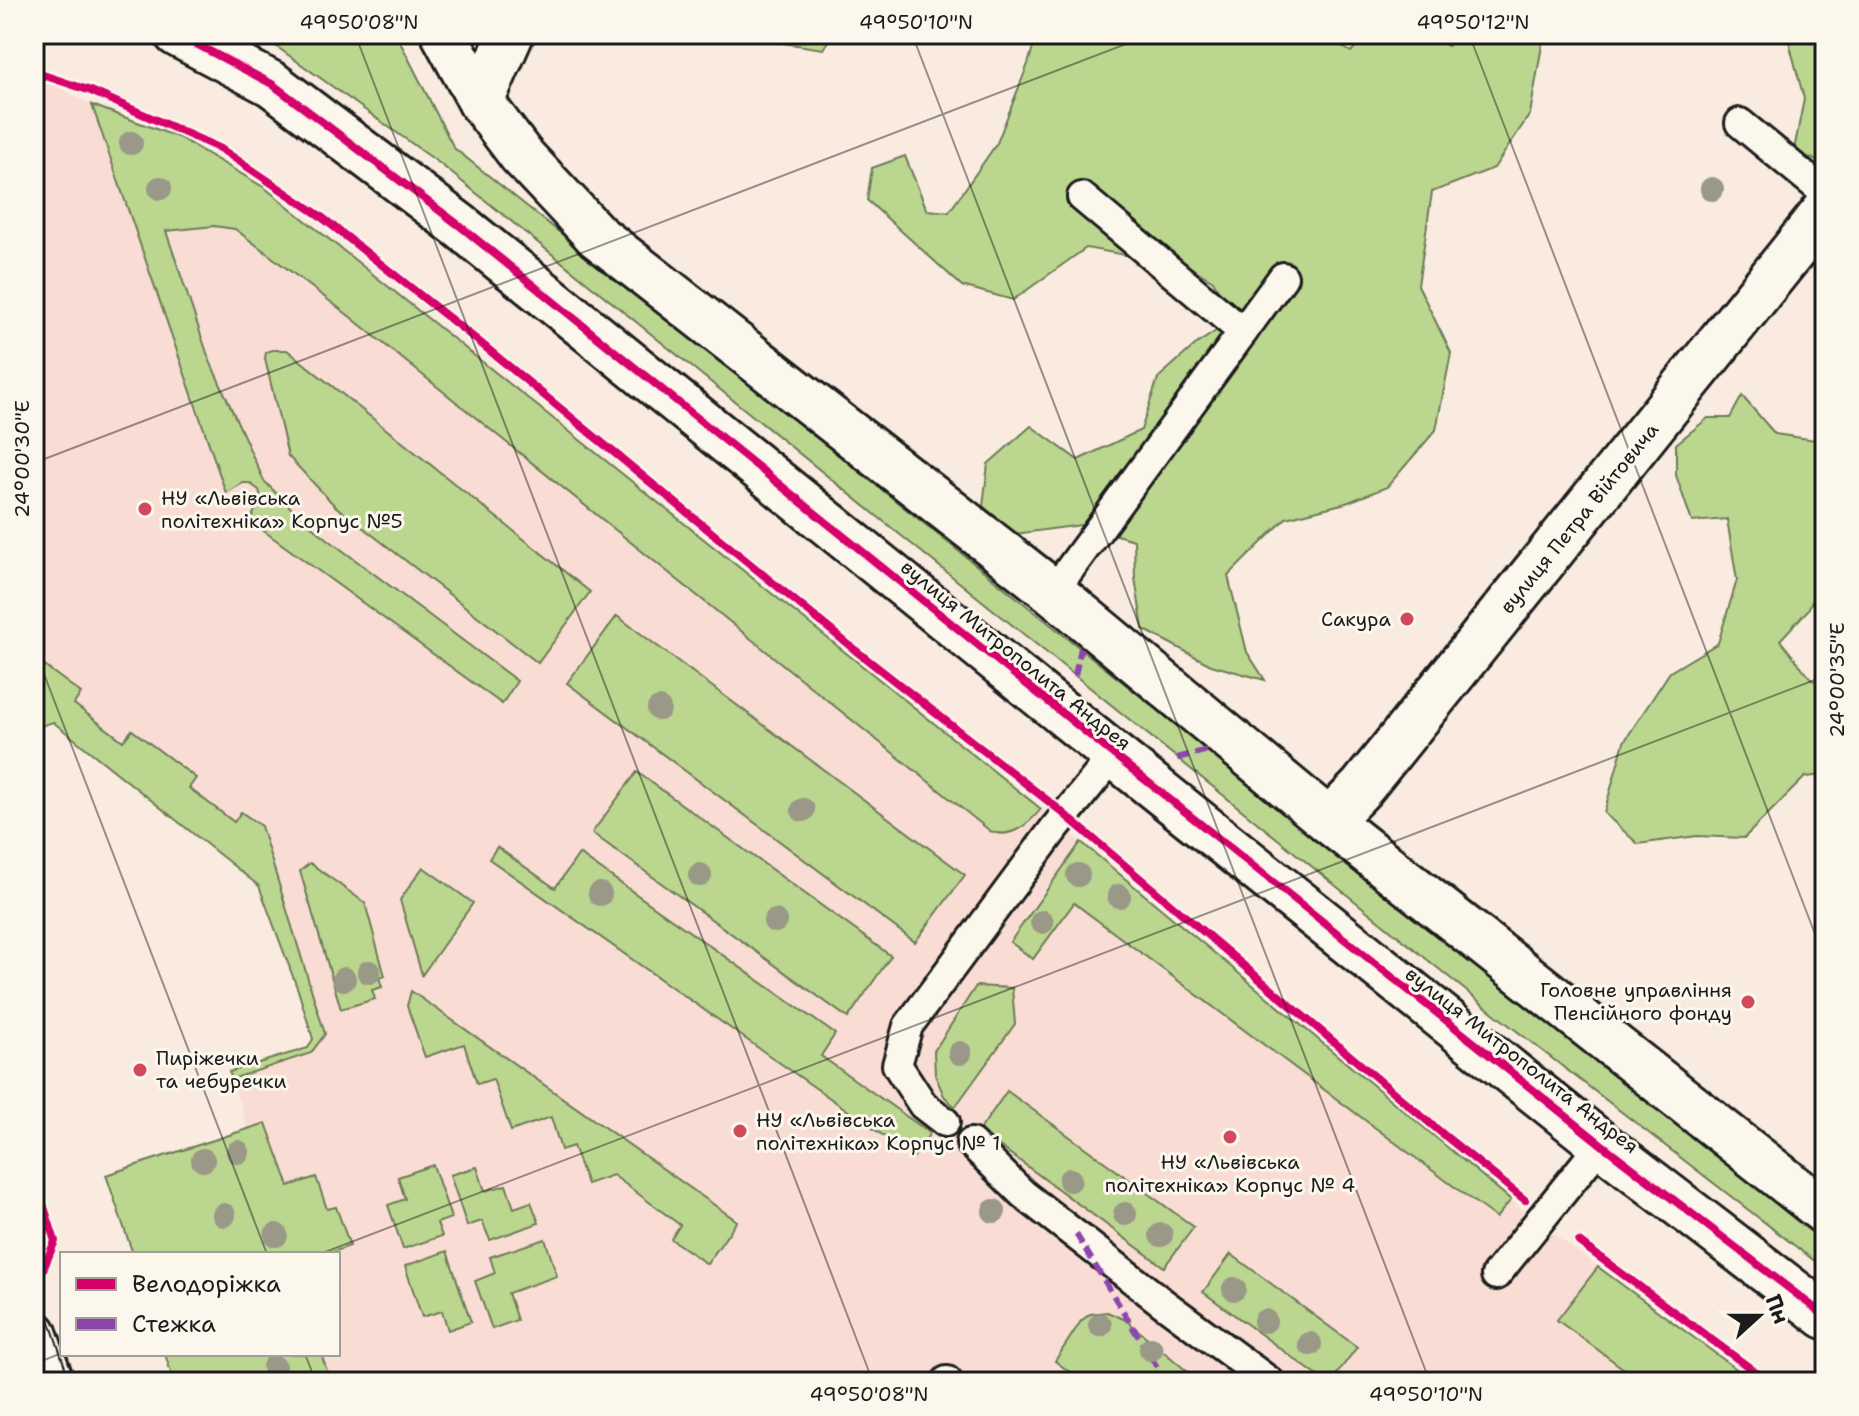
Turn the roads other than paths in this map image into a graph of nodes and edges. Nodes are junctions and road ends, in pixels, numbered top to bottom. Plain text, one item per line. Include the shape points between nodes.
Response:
1 (177, 34) edge
2 (444, 34) edge
3 (511, 34) edge
4 (481, 102) junction
5 (1740, 123) dead end
6 (1825, 193) edge
7 (1082, 197) dead end
8 (1825, 211) edge
9 (1283, 277) dead end
10 (1243, 332) junction
11 (1053, 592) junction
12 (1114, 755) junction
13 (1329, 821) junction
14 (945, 1122) dead end
15 (971, 1143) dead end
16 (1601, 1144) junction
17 (1825, 1212) edge
18 (1496, 1275) dead end
19 (1825, 1316) edge
20 (34, 1333) edge
21 (51, 1382) edge
22 (1270, 1382) edge

1 - 12 street, вулиця Митрополита Андрея via 272,84 460,226
2 - 4 street
3 - 4 street
4 - 11 street via 521,155 597,236
5 - 6 lane
7 - 10 lane
8 - 13 street, вулиця Петра Війтовича via 1362,787
9 - 10 lane
10 - 11 lane
11 - 13 street
12 - 14 lane via 908,1026 897,1065 923,1105
12 - 16 street, вулиця Митрополита Андрея
13 - 17 street
15 - 22 lane via 1023,1194
16 - 18 lane
16 - 19 street, вулиця Митрополита Андрея
20 - 21 street

